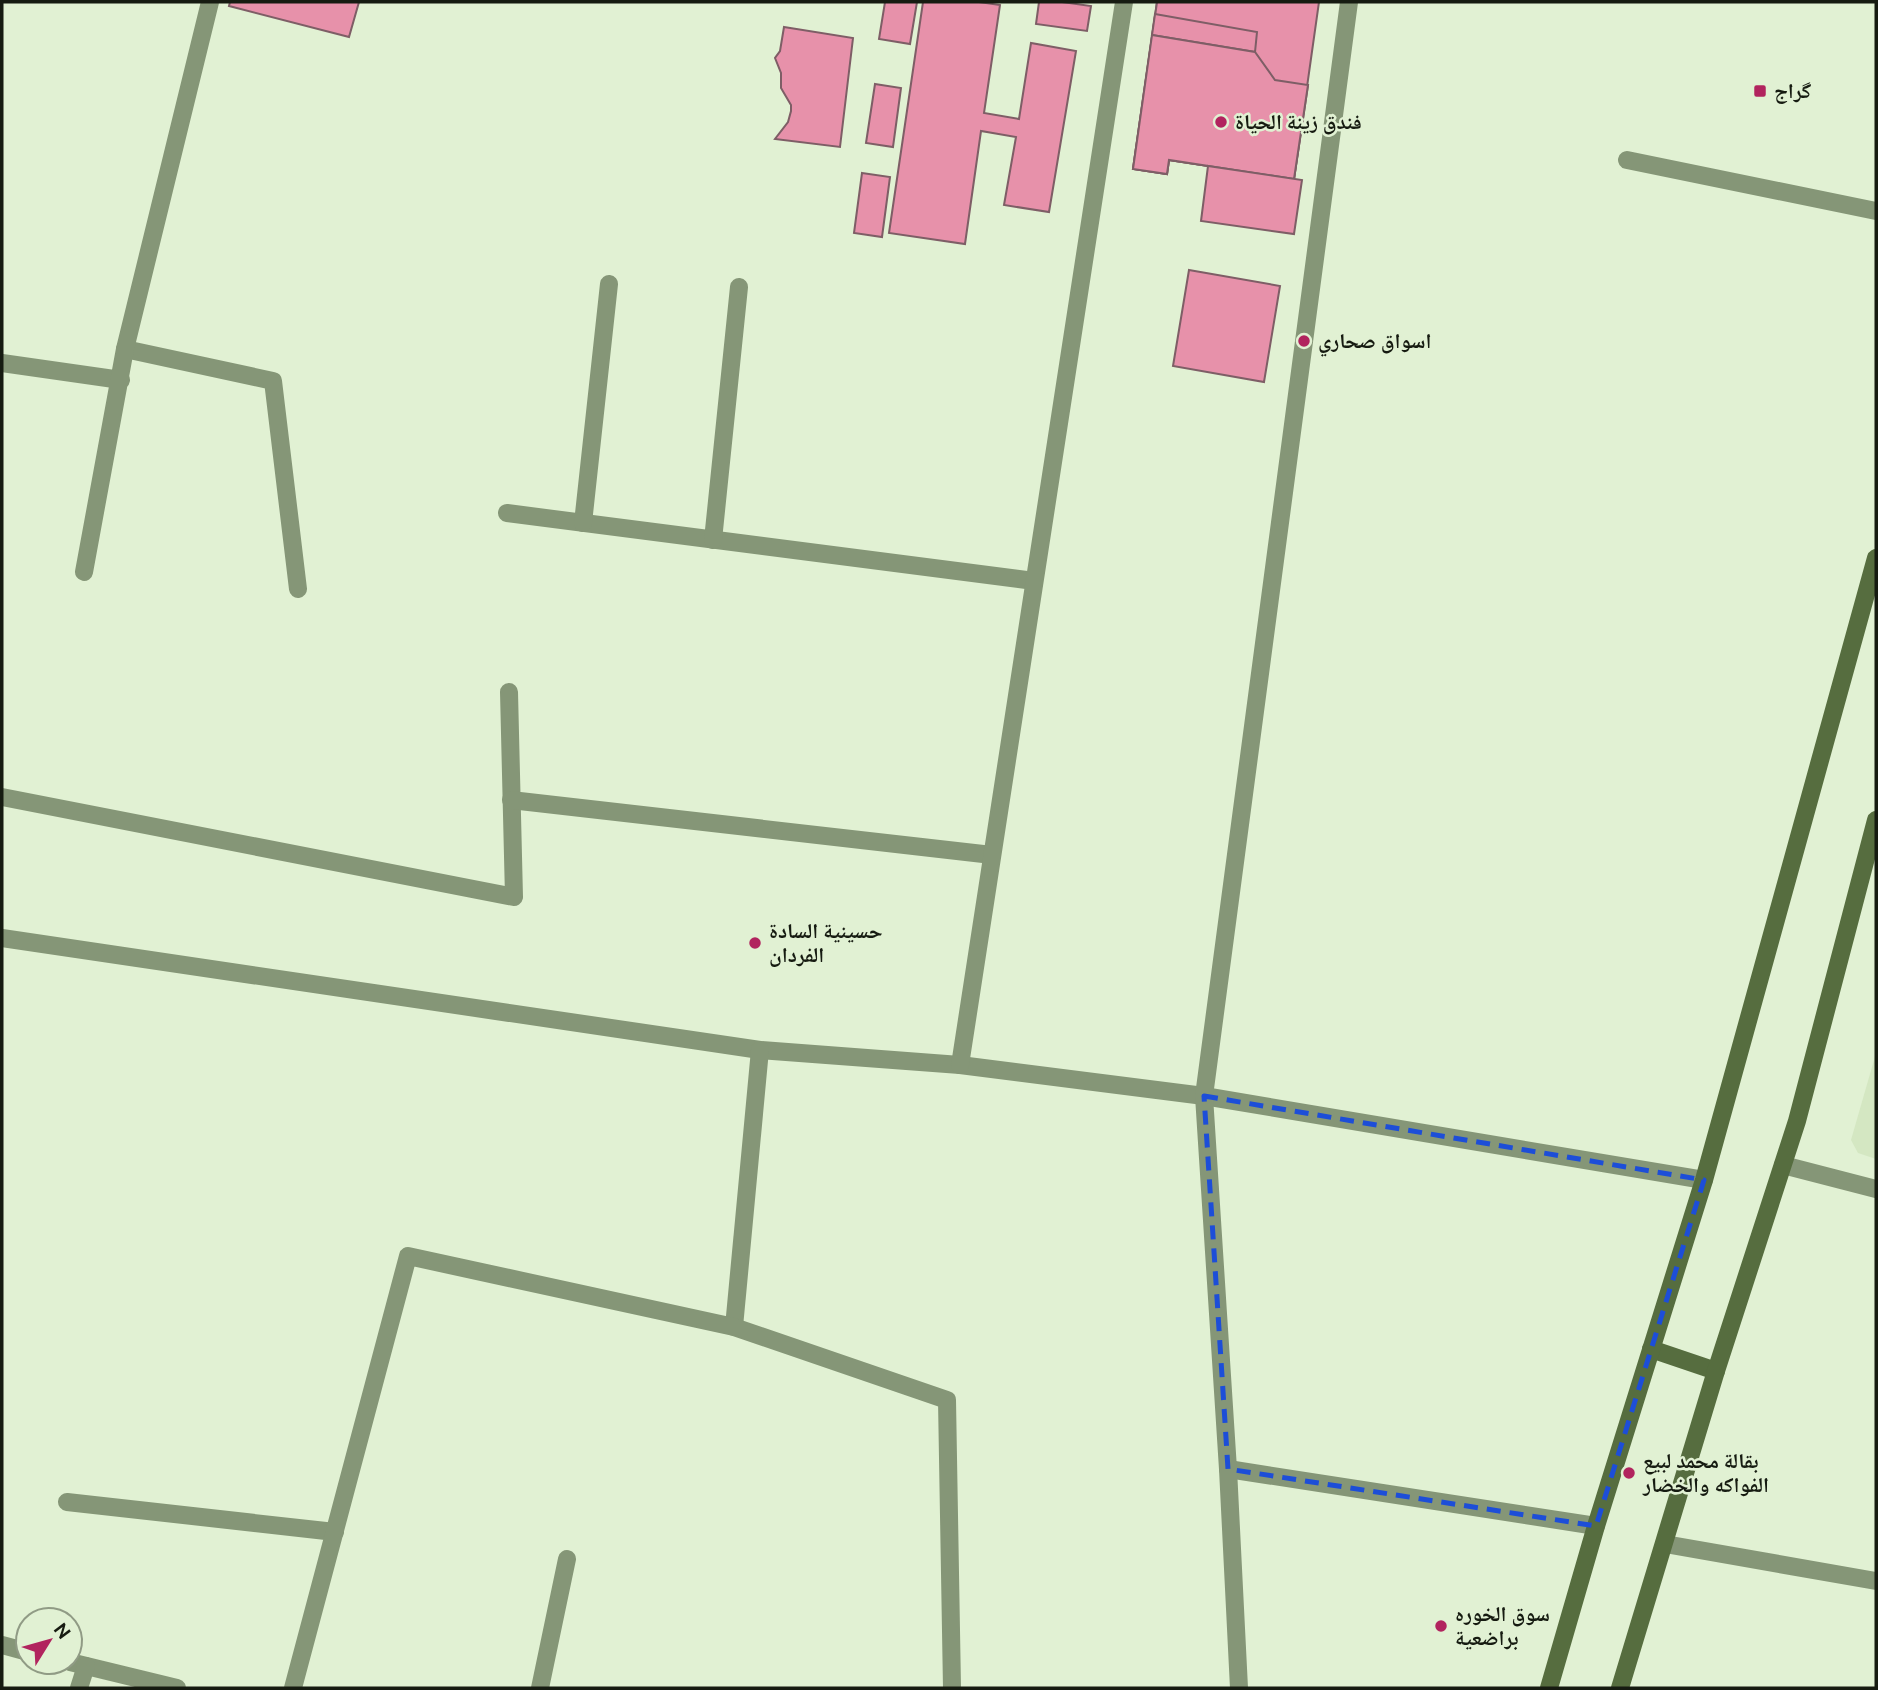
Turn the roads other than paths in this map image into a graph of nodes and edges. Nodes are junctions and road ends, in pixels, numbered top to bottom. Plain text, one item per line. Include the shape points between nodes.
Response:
1 (210, 2) edge
2 (1124, 2) edge
3 (1349, 2) edge
4 (1627, 160) dead end
5 (1876, 211) edge
6 (609, 284) dead end
7 (739, 287) dead end
8 (125, 349) junction
9 (2, 363) edge
10 (121, 380) junction
11 (507, 513) dead end
12 (583, 523) junction
13 (713, 540) junction
14 (1876, 558) edge
15 (85, 572) dead end
16 (1034, 581) junction
17 (298, 589) dead end
18 (509, 692) dead end
19 (2, 797) edge
20 (511, 800) junction
21 (1876, 820) edge
22 (992, 855) junction
23 (2, 938) edge
24 (760, 1050) junction
25 (960, 1065) junction
26 (1204, 1096) junction
27 (1783, 1166) junction
28 (1704, 1180) junction
29 (1876, 1189) edge
30 (734, 1327) junction
31 (1651, 1349) junction
32 (1716, 1371) junction
33 (1228, 1469) junction
34 (67, 1502) dead end
35 (1596, 1526) junction
36 (335, 1532) junction
37 (1665, 1544) junction
38 (567, 1559) dead end
39 (1876, 1581) edge
40 (84, 1665) edge
41 (177, 1688) edge
42 (293, 1688) edge
43 (540, 1688) edge
44 (952, 1688) edge
45 (1239, 1688) edge
46 (1549, 1688) edge
47 (1620, 1688) edge

1 - 8 street
2 - 16 street
3 - 26 street
4 - 5 street
6 - 12 street
7 - 13 street
8 - 10 street
8 - 17 street via 273,381
9 - 10 street
10 - 15 street
11 - 12 street
12 - 13 street
13 - 16 street
14 - 28 main road
16 - 22 street
18 - 20 street
19 - 20 street via 514,897
20 - 22 street
21 - 27 main road
22 - 25 street
23 - 24 street
24 - 25 street
24 - 30 street
25 - 26 street
26 - 28 street
26 - 33 street
27 - 29 street
27 - 32 main road
28 - 31 main road
30 - 36 street via 408,1256
30 - 44 street via 947,1400
31 - 32 main road
31 - 35 main road
32 - 37 main road
33 - 35 street
33 - 45 street
34 - 36 street
35 - 46 main road
36 - 42 street
37 - 39 street
37 - 47 main road
38 - 43 street
40 - 41 street

